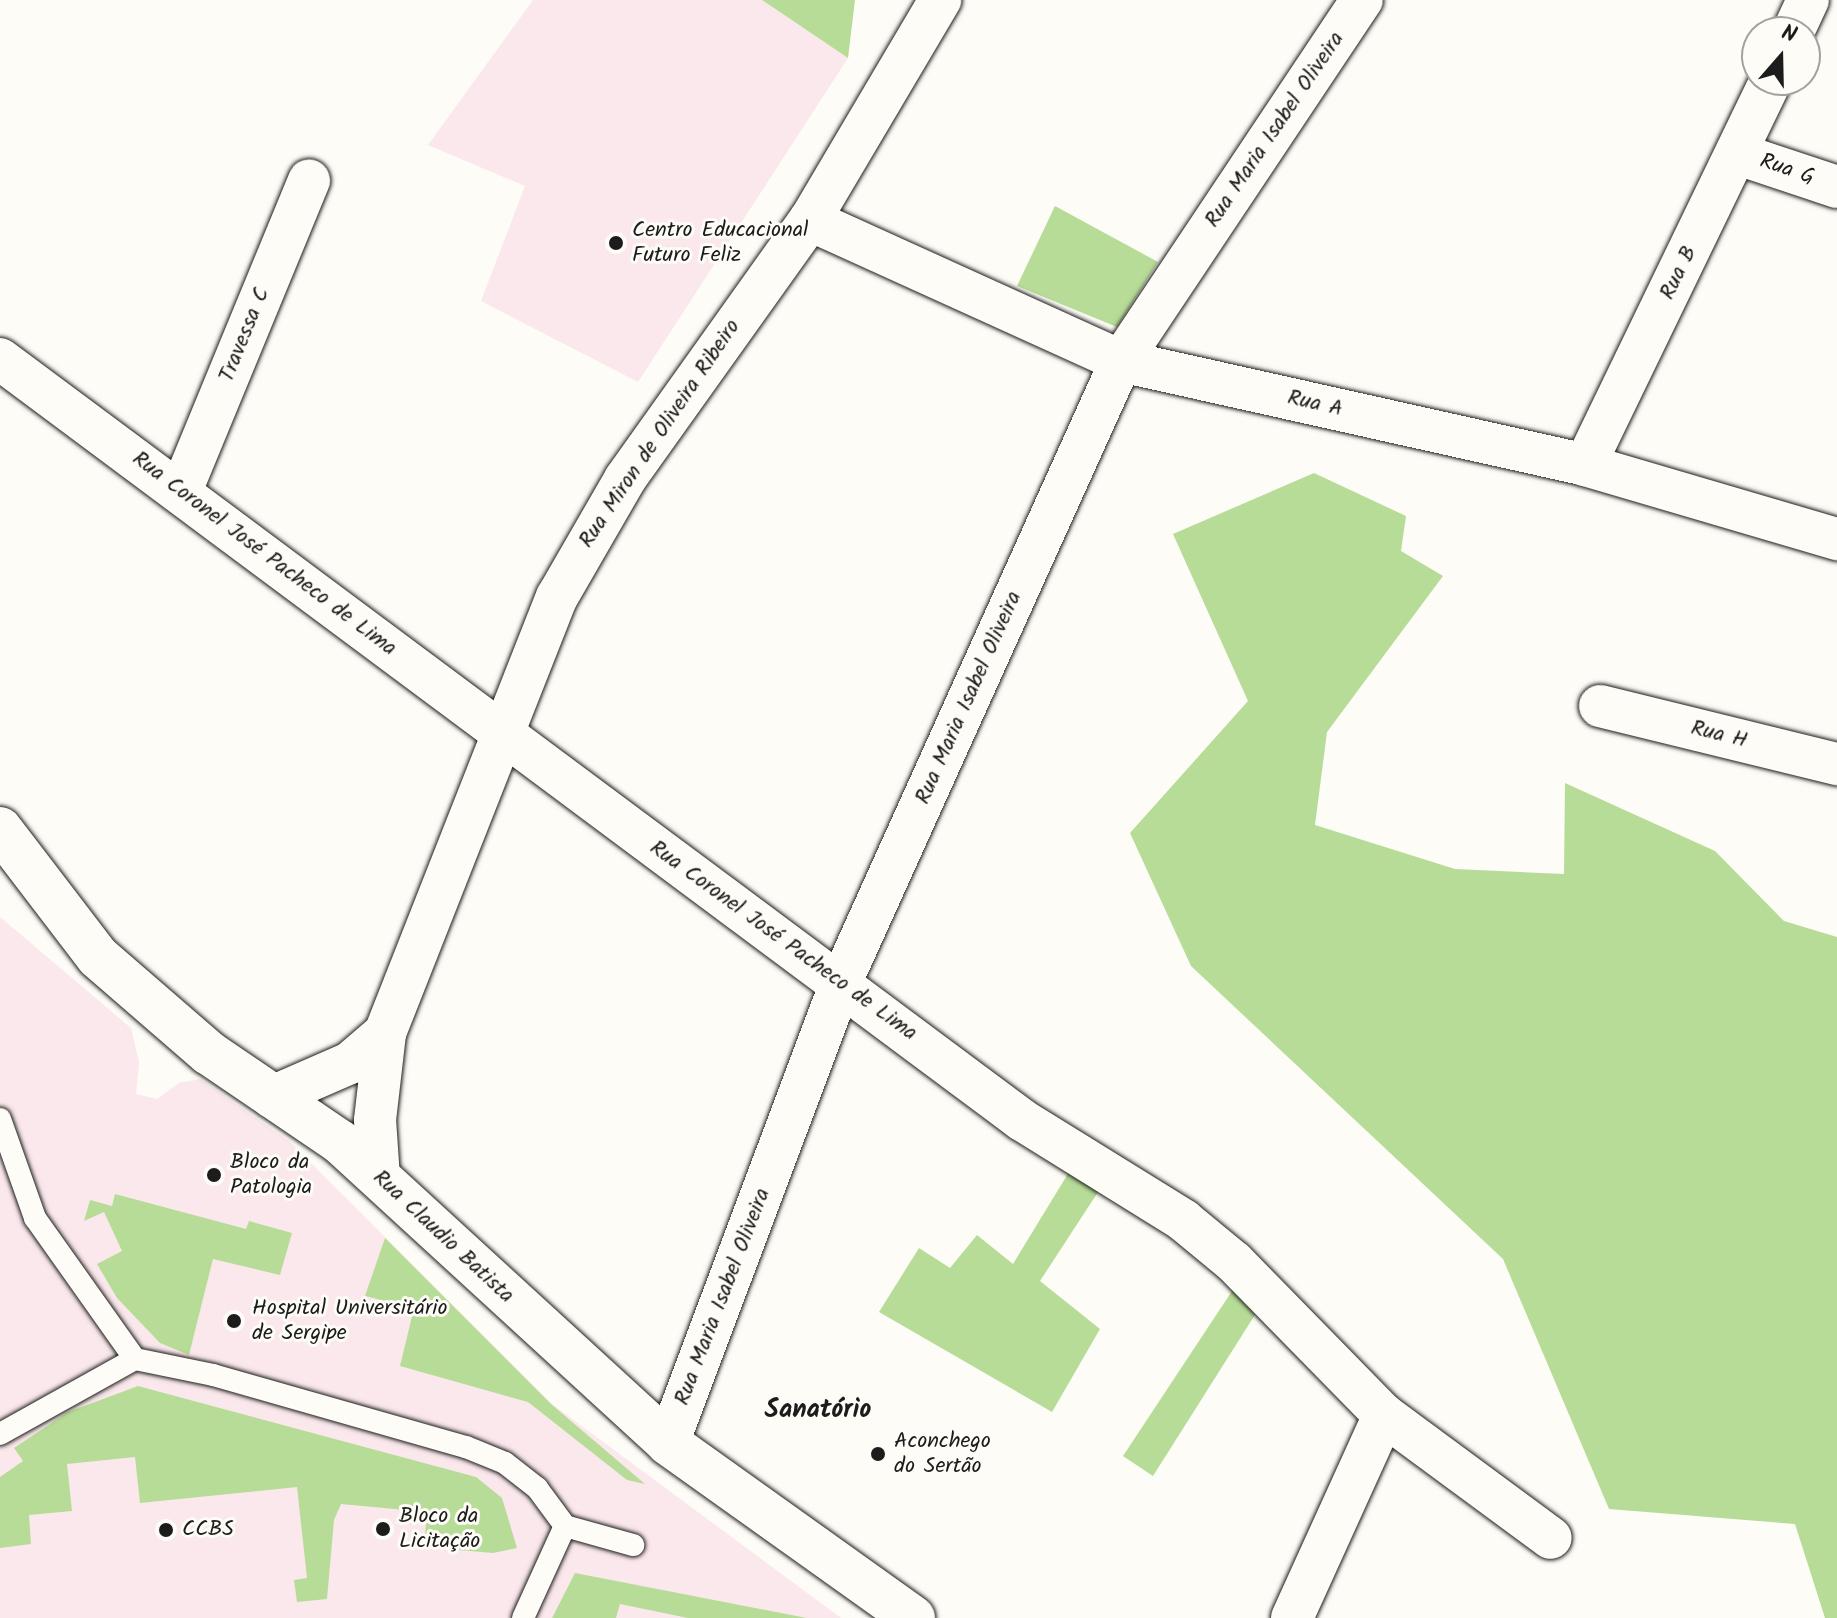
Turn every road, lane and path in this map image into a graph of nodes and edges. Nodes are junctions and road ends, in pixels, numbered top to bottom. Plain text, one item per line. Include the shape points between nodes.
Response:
1 (940, 0) edge
2 (1362, 0) edge
3 (1764, 96) edge
4 (1738, 154) junction
5 (309, 180) dead end
6 (1837, 187) edge
7 (810, 220) junction
8 (0, 359) edge
9 (1121, 361) junction
10 (1585, 465) junction
11 (181, 491) junction
12 (1837, 539) edge
13 (1600, 706) dead end
14 (501, 733) junction
15 (1837, 764) edge
16 (0, 829) edge
17 (841, 982) junction
18 (385, 1033) junction
19 (272, 1097) junction
20 (0, 1119) edge
21 (379, 1178) junction
22 (135, 1359) junction
23 (1384, 1415) junction
24 (0, 1434) edge
25 (668, 1443) junction
26 (565, 1526) junction
27 (1551, 1538) dead end
28 (633, 1545) dead end
29 (523, 1618) edge
30 (913, 1618) edge
31 (1292, 1618) edge

1 - 7 street, Rua Miron de Oliveira Ribeiro
2 - 9 street, Rua Maria Isabel Oliveira
3 - 4 street, Rua B
4 - 6 street, Rua G
4 - 10 street, Rua B
5 - 11 street, Travessa C
7 - 9 street, Rua A
7 - 14 street, Rua Miron de Oliveira Ribeiro via 585,540
8 - 11 street, Rua Coronel José Pacheco de Lima
9 - 10 street, Rua A
9 - 17 street, Rua Maria Isabel Oliveira
10 - 12 street, Rua A
11 - 14 street, Rua Coronel José Pacheco de Lima
13 - 15 street, Rua H
14 - 17 street, Rua Coronel José Pacheco de Lima
14 - 18 street, Rua Miron de Oliveira Ribeiro
16 - 19 main road, Rua Claudio Batista via 98,957 209,1053
17 - 23 street, Rua Coronel José Pacheco de Lima via 1022,1120 1211,1241
17 - 25 street, Rua Maria Isabel Oliveira
18 - 19 street, Rua Miron de Oliveira Ribeiro via 350,1063
18 - 21 street, Rua Miron de Oliveira Ribeiro via 375,1120
19 - 21 main road, Rua Claudio Batista via 340,1142
20 - 22 lane via 35,1218
21 - 25 main road, Rua Claudio Batista
22 - 24 lane
22 - 26 lane via 213,1375 466,1447 505,1463 537,1488
23 - 27 street, Rua Coronel José Pacheco de Lima
23 - 31 street
25 - 30 main road, Rua Claudio Batista
26 - 28 lane
26 - 29 lane

